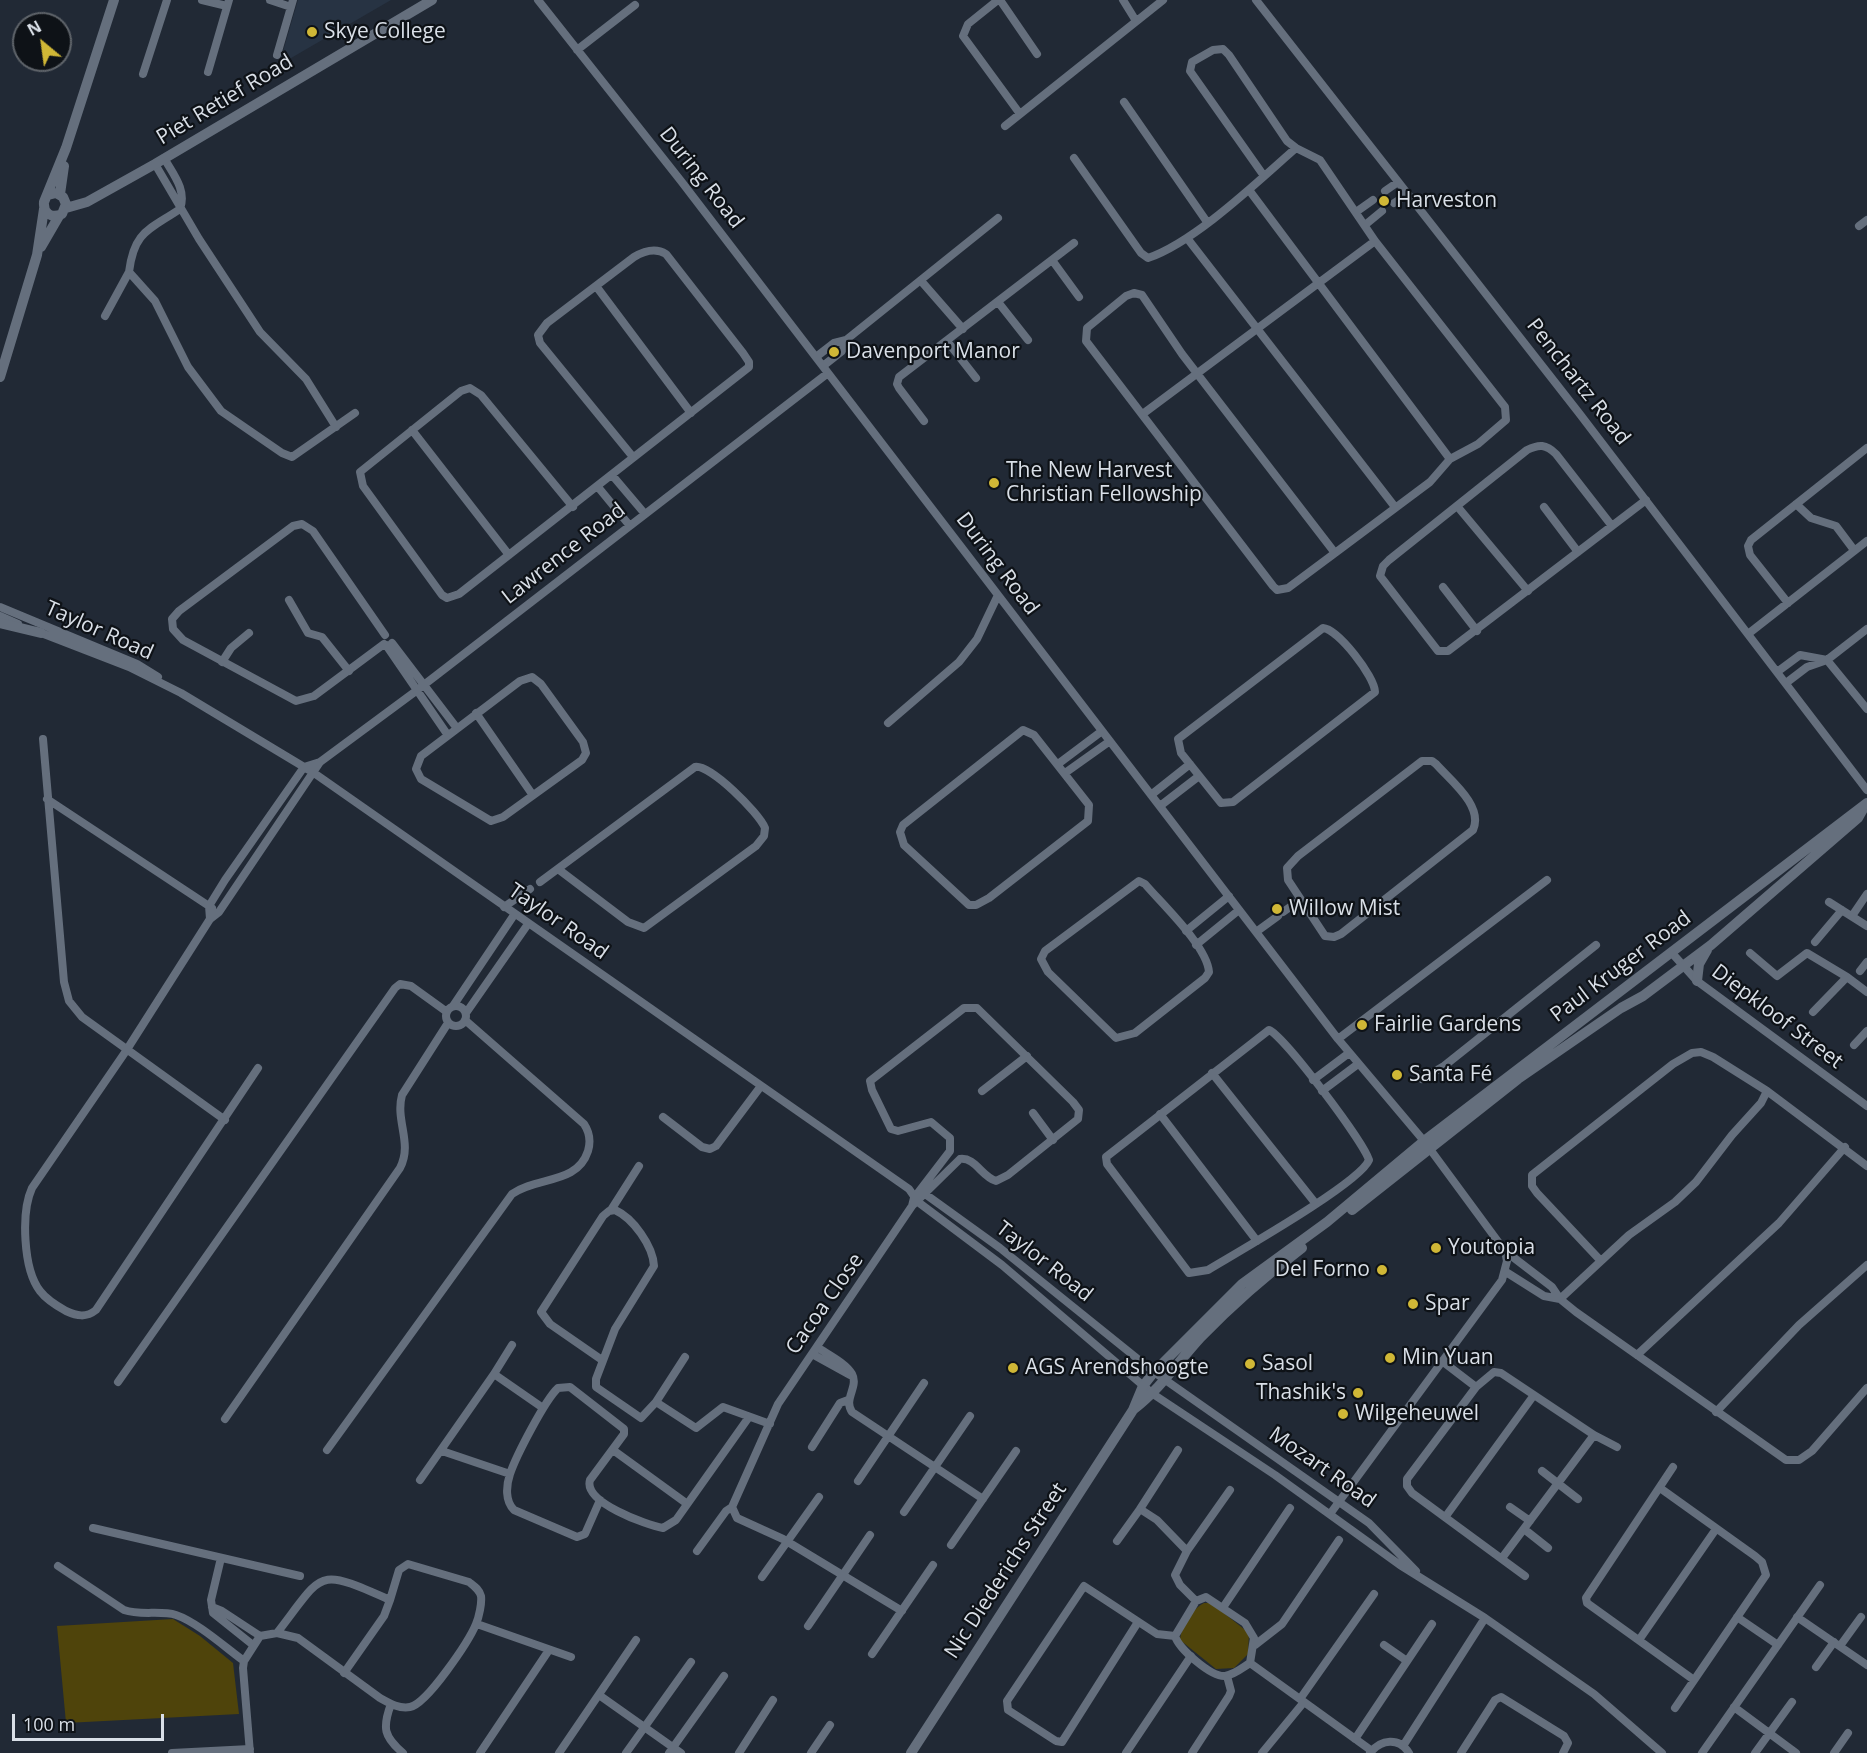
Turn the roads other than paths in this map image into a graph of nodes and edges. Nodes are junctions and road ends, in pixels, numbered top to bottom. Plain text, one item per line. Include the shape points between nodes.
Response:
1 (114, 0) edge
2 (166, 0) edge
3 (202, 0) edge
4 (270, 0) edge
5 (432, 0) edge
6 (538, 0) edge
7 (999, 0) edge
8 (1123, 0) edge
9 (1163, 0) edge
10 (1256, 0) edge
11 (228, 3) edge
12 (292, 3) edge
13 (635, 5) dead end
14 (1136, 21) junction
15 (577, 50) junction
16 (1037, 54) dead end
17 (277, 55) dead end
18 (208, 72) dead end
19 (143, 74) dead end
20 (1124, 102) dead end
21 (1020, 114) junction
22 (1005, 126) dead end
23 (1296, 148) junction
24 (1074, 158) dead end
25 (160, 161) junction
26 (1264, 176) junction
27 (1398, 182) junction
28 (1249, 190) junction
29 (1385, 191) dead end
30 (1408, 194) junction
31 (54, 195) junction
32 (1373, 200) dead end
33 (1394, 203) dead end
34 (44, 209) junction
35 (180, 209) junction
36 (62, 212) junction
37 (1356, 212) junction
38 (1382, 212) dead end
39 (998, 219) dead end
40 (1867, 220) edge
41 (1207, 222) junction
42 (1365, 225) junction
43 (1859, 226) dead end
44 (1187, 238) junction
45 (1375, 241) junction
46 (1074, 243) dead end
47 (37, 255) junction
48 (1052, 260) junction
49 (129, 272) junction
50 (922, 282) junction
51 (1317, 283) junction
52 (596, 286) junction
53 (1079, 297) dead end
54 (999, 302) junction
55 (105, 316) dead end
56 (963, 329) junction
57 (1257, 329) junction
58 (846, 340) junction
59 (1028, 340) dead end
60 (947, 341) junction
61 (816, 357) junction
62 (825, 370) junction
63 (1198, 373) junction
64 (0, 377) edge
65 (976, 378) dead end
66 (355, 413) dead end
67 (691, 413) junction
68 (1144, 413) junction
69 (924, 421) dead end
70 (336, 427) junction
71 (412, 430) junction
72 (1867, 448) edge
73 (633, 457) junction
74 (1450, 459) junction
75 (612, 475) junction
76 (597, 487) junction
77 (1646, 500) junction
78 (1796, 504) junction
79 (1457, 506) junction
80 (573, 507) junction
81 (1395, 507) junction
82 (1544, 507) dead end
83 (645, 514) junction
84 (630, 526) junction
85 (1612, 526) junction
86 (1867, 541) edge
87 (1854, 550) junction
88 (1578, 552) junction
89 (1335, 553) junction
90 (509, 555) junction
91 (1443, 587) dead end
92 (1528, 591) junction
93 (998, 595) junction
94 (289, 600) dead end
95 (1788, 603) junction
96 (0, 607) edge
97 (0, 616) edge
98 (0, 623) edge
99 (1867, 629) edge
100 (1477, 631) junction
101 (41, 633) junction
102 (249, 633) dead end
103 (1748, 634) junction
104 (387, 642) junction
105 (1827, 660) junction
106 (222, 662) junction
107 (349, 671) junction
108 (1777, 672) junction
109 (1786, 683) junction
110 (420, 688) junction
111 (181, 693) junction
112 (1867, 710) edge
113 (476, 713) junction
114 (888, 723) dead end
115 (456, 727) junction
116 (1102, 731) junction
117 (447, 734) junction
118 (43, 739) dead end
119 (1110, 741) junction
120 (320, 762) junction
121 (1058, 764) junction
122 (1190, 764) junction
123 (304, 767) junction
124 (314, 773) junction
125 (1065, 773) junction
126 (1199, 776) junction
127 (1867, 789) edge
128 (532, 794) junction
129 (1151, 795) junction
130 (47, 799) junction
131 (1866, 803) edge
132 (1160, 806) junction
133 (558, 869) junction
134 (1547, 880) dead end
135 (540, 882) dead end
136 (530, 889) dead end
137 (1867, 894) edge
138 (1229, 897) junction
139 (1300, 900) junction
140 (1829, 902) dead end
141 (209, 906) junction
142 (504, 907) junction
143 (1239, 910) junction
144 (1842, 910) junction
145 (219, 912) junction
146 (514, 915) junction
147 (1852, 916) junction
148 (210, 919) junction
149 (528, 924) junction
150 (1867, 926) edge
151 (1186, 932) junction
152 (1256, 932) junction
153 (1815, 942) dead end
154 (1196, 945) junction
155 (1596, 945) dead end
156 (1711, 945) junction
157 (1671, 952) junction
158 (1750, 953) dead end
159 (1867, 962) edge
160 (1682, 966) junction
161 (1860, 971) dead end
162 (1847, 977) junction
163 (1697, 981) junction
164 (1867, 992) edge
165 (450, 1009) junction
166 (1813, 1012) dead end
167 (466, 1017) junction
168 (448, 1023) junction
169 (1867, 1031) edge
170 (1338, 1039) junction
171 (1854, 1044) dead end
172 (126, 1051) junction
173 (1349, 1053) junction
174 (1027, 1056) junction
175 (1358, 1064) junction
176 (258, 1068) dead end
177 (1212, 1073) junction
178 (1422, 1079) dead end
179 (1313, 1080) junction
180 (761, 1086) junction
181 (982, 1091) dead end
182 (1322, 1091) junction
183 (1767, 1091) junction
184 (1867, 1106) edge
185 (1033, 1113) dead end
186 (1160, 1114) junction
187 (663, 1117) dead end
188 (225, 1120) junction
189 (1053, 1140) junction
190 (1427, 1145) junction
191 (1845, 1147) junction
192 (639, 1166) dead end
193 (1867, 1166) edge
194 (918, 1198) junction
195 (1316, 1204) junction
196 (611, 1210) junction
197 (1257, 1241) junction
198 (1505, 1251) junction
199 (1600, 1260) junction
200 (1867, 1265) edge
201 (1506, 1272) junction
202 (1560, 1299) junction
203 (512, 1345) dead end
204 (814, 1350) junction
205 (1637, 1355) junction
206 (685, 1357) dead end
207 (602, 1360) junction
208 (1442, 1361) junction
209 (1154, 1372) junction
210 (494, 1374) junction
211 (1165, 1380) junction
212 (118, 1382) dead end
213 (924, 1383) dead end
214 (1143, 1386) junction
215 (1476, 1387) junction
216 (1867, 1388) edge
217 (1153, 1394) junction
218 (1534, 1395) junction
219 (848, 1400) junction
220 (656, 1402) junction
221 (543, 1408) junction
222 (1133, 1410) junction
223 (1716, 1412) junction
224 (970, 1416) dead end
225 (749, 1417) junction
226 (225, 1419) dead end
227 (770, 1424) junction
228 (1594, 1435) junction
229 (888, 1437) junction
230 (812, 1447) dead end
231 (1617, 1447) dead end
232 (613, 1449) junction
233 (327, 1450) dead end
234 (1178, 1450) dead end
235 (442, 1451) junction
236 (1016, 1451) dead end
237 (1673, 1467) dead end
238 (934, 1468) junction
239 (1542, 1471) dead end
240 (510, 1474) junction
241 (420, 1480) dead end
242 (858, 1481) dead end
243 (1558, 1484) junction
244 (1660, 1488) junction
245 (1230, 1490) dead end
246 (819, 1497) dead end
247 (983, 1499) junction
248 (1578, 1499) dead end
249 (600, 1500) junction
250 (1339, 1501) junction
251 (686, 1503) junction
252 (732, 1507) junction
253 (1510, 1507) dead end
254 (1290, 1508) dead end
255 (1140, 1509) junction
256 (903, 1512) dead end
257 (1329, 1514) junction
258 (1446, 1516) junction
259 (1527, 1525) junction
260 (93, 1528) dead end
261 (1716, 1529) junction
262 (870, 1535) dead end
263 (1339, 1540) dead end
264 (787, 1541) junction
265 (1117, 1541) dead end
266 (951, 1545) dead end
267 (1548, 1548) dead end
268 (697, 1551) dead end
269 (1187, 1551) junction
270 (222, 1558) junction
271 (1502, 1558) junction
272 (933, 1565) dead end
273 (58, 1566) dead end
274 (843, 1575) junction
275 (300, 1576) dead end
276 (1420, 1576) junction
277 (1525, 1576) dead end
278 (762, 1577) dead end
279 (1820, 1585) dead end
280 (1374, 1594) dead end
281 (390, 1600) junction
282 (1196, 1601) junction
283 (1224, 1606) junction
284 (212, 1607) junction
285 (902, 1611) junction
286 (1737, 1617) junction
287 (1797, 1617) junction
288 (1861, 1617) dead end
289 (1485, 1618) junction
290 (1138, 1622) junction
291 (477, 1624) junction
292 (1432, 1624) dead end
293 (808, 1626) dead end
294 (277, 1633) junction
295 (260, 1636) junction
296 (1175, 1636) junction
297 (636, 1640) dead end
298 (1639, 1640) junction
299 (1837, 1644) junction
300 (253, 1645) junction
301 (1255, 1645) junction
302 (1384, 1645) dead end
303 (1778, 1645) junction
304 (549, 1650) junction
305 (872, 1654) dead end
306 (1191, 1656) junction
307 (571, 1657) dead end
308 (244, 1661) junction
309 (1407, 1661) junction
310 (691, 1662) dead end
311 (1250, 1663) junction
312 (1867, 1665) edge
313 (1816, 1667) dead end
314 (344, 1673) junction
315 (724, 1676) dead end
316 (1227, 1676) junction
317 (1694, 1680) junction
318 (599, 1695) junction
319 (773, 1700) dead end
320 (1302, 1701) junction
321 (1792, 1702) dead end
322 (391, 1704) junction
323 (1734, 1707) junction
324 (1675, 1708) dead end
325 (830, 1725) dead end
326 (645, 1727) junction
327 (1770, 1733) junction
328 (1848, 1733) dead end
329 (1355, 1739) junction
330 (1402, 1746) junction
331 (671, 1750) edge
332 (250, 1751) edge
333 (1371, 1752) edge
334 (172, 1753) edge
335 (403, 1753) edge
336 (480, 1753) edge
337 (559, 1753) edge
338 (626, 1753) edge
339 (681, 1753) edge
340 (740, 1753) edge
341 (811, 1753) edge
342 (911, 1753) edge
343 (1126, 1753) edge
344 (1192, 1753) edge
345 (1262, 1753) edge
346 (1409, 1753) edge
347 (1461, 1753) edge
348 (1563, 1753) edge
349 (1662, 1753) edge
350 (1702, 1753) edge
351 (1755, 1753) edge
352 (1796, 1753) edge
353 (1834, 1753) edge

1 - 31 street
2 - 19 street
3 - 11 street
4 - 12 street
5 - 25 street, Piet Retief Road
6 - 15 street, During Road
7 - 16 street
7 - 21 street via 968,24 963,36
8 - 14 street
9 - 14 street
10 - 27 street, Penchartz Road
11 - 18 street
12 - 17 street
13 - 15 street
14 - 21 street
15 - 61 street, During Road
20 - 41 street
21 - 22 street
23 - 26 street
23 - 26 street via 1279,130 1226,52 1213,50 1192,62 1191,74
23 - 37 street via 1320,160
24 - 44 street via 1146,257
25 - 35 street
25 - 36 street, Piet Retief Road
26 - 28 street
27 - 29 street
27 - 30 street, Penchartz Road
28 - 41 street
28 - 51 street
30 - 33 street
30 - 77 street, Penchartz Road
31 - 34 street via 44,202
31 - 36 street via 65,200
32 - 37 street
34 - 36 street via 51,216
34 - 47 street
35 - 49 street via 137,240
35 - 70 street via 260,332 306,379
36 - 47 street
37 - 42 street
38 - 42 street
39 - 50 street
40 - 43 street
41 - 44 street
42 - 45 street
44 - 57 street
45 - 51 street
45 - 74 street via 1507,410 1506,420 1490,436
46 - 48 street
47 - 64 street
48 - 53 street
48 - 54 street
49 - 55 street
49 - 70 street via 155,301 204,392 242,427 292,457
50 - 56 street
50 - 58 street
51 - 57 street
51 - 74 street
52 - 67 street
52 - 67 street via 641,253 660,250 748,360 748,370
52 - 73 street via 542,327 538,340
54 - 56 street
54 - 59 street
56 - 60 street
57 - 63 street
57 - 81 street
58 - 61 street via 834,343
58 - 62 street, Lawrence Road via 842,351
60 - 65 street
60 - 69 street via 897,380
61 - 62 street, During Road
62 - 83 street, Lawrence Road
62 - 93 street, During Road
63 - 68 street
63 - 68 street via 1142,295 1134,292 1126,296 1087,328 1084,337
63 - 89 street
66 - 70 street
67 - 73 street
68 - 89 street via 1277,590 1288,588
71 - 80 street via 461,391 475,390
71 - 90 street
71 - 90 street via 364,466 360,481 442,595 453,597
72 - 78 street
73 - 75 street
74 - 81 street via 1437,476
75 - 76 street
75 - 83 street
76 - 80 street
76 - 84 street
77 - 85 street
77 - 103 street, Penchartz Road
78 - 87 street via 1811,518 1836,526
78 - 95 street via 1748,546 1750,555
79 - 85 street via 1527,450 1544,445 1556,454
79 - 92 street
79 - 100 street via 1383,566 1380,576 1438,651 1454,649
80 - 90 street
81 - 89 street
82 - 88 street
83 - 84 street, Lawrence Road
84 - 110 street, Lawrence Road
85 - 88 street
86 - 87 street
87 - 95 street
88 - 92 street
91 - 100 street
92 - 100 street
93 - 114 street via 964,657
93 - 116 street, During Road
94 - 107 street via 308,633 322,637
95 - 103 street
96 - 111 street, Taylor Road via 137,664
97 - 101 street, Taylor Road
98 - 101 street
99 - 105 street
101 - 111 street, Taylor Road via 129,667
102 - 106 street
103 - 108 street, Penchartz Road
104 - 106 street via 313,531 302,524 293,526 172,619 178,636
104 - 107 street
104 - 110 street
105 - 108 street via 1800,655
105 - 109 street via 1807,667
105 - 112 street
106 - 107 street via 296,701 314,696
108 - 109 street, Penchartz Road
109 - 127 street, Penchartz Road
110 - 115 street
110 - 117 street
110 - 120 street, Lawrence Road
111 - 123 street, Taylor Road
113 - 115 street
113 - 128 street
113 - 128 street via 520,681 532,677 583,742 585,757
115 - 117 street
116 - 119 street, During Road
116 - 121 street
117 - 128 street via 417,762 417,773 429,786 491,822
118 - 130 street
119 - 125 street
119 - 129 street, During Road
120 - 123 street, Lawrence Road
120 - 124 street, Lawrence Road
121 - 125 street
121 - 125 street via 1031,731 1018,731 903,825 901,841 964,902 981,904 1088,821 1089,805
122 - 126 street
122 - 126 street via 1179,749 1178,739 1318,631 1328,628 1334,632 1374,681 1372,696 1233,802 1221,803
122 - 129 street
123 - 124 street, Taylor Road
123 - 141 street
124 - 142 street, Taylor Road
124 - 145 street, Lawrence Road
126 - 132 street
129 - 132 street, During Road
130 - 141 street
130 - 172 street via 66,993 82,1017
131 - 156 street, Paul Kruger Road via 1858,818
131 - 157 street, Paul Kruger Road
132 - 138 street, During Road
133 - 133 street via 628,922 644,928 756,846 765,828 714,773 703,766 695,767
133 - 135 street
134 - 170 street
136 - 142 street
137 - 147 street
138 - 143 street, During Road
138 - 151 street
139 - 139 street via 1286,875 1290,863 1422,761 1436,764 1473,808 1473,830 1337,936 1322,934
139 - 152 street
140 - 144 street
141 - 145 street
141 - 148 street
142 - 146 street, Taylor Road
143 - 152 street, During Road
143 - 154 street
144 - 147 street
144 - 153 street
145 - 148 street, Lawrence Road
146 - 149 street, Taylor Road
146 - 165 street
147 - 150 street
148 - 172 street, Lawrence Road
149 - 167 street
149 - 180 street, Taylor Road
151 - 154 street
151 - 154 street via 1139,881 1045,951 1041,961 1112,1036 1120,1039 1135,1033 1205,978 1208,965
152 - 170 street, During Road
155 - 178 street via 1444,1066
156 - 160 street, Paul Kruger Road
156 - 163 street via 1700,964
157 - 160 street, Diepkloof Street
157 - 190 street, Paul Kruger Road
158 - 162 street via 1778,976 1807,953
159 - 161 street
160 - 163 street, Diepkloof Street
160 - 190 street, Paul Kruger Road
162 - 164 street
162 - 166 street
163 - 184 street, Diepkloof Street
165 - 167 street via 460,1007
165 - 168 street
165 - 212 street via 411,986 400,984 395,988
167 - 168 street via 456,1026
167 - 233 street via 584,1124 590,1144 575,1171 512,1194
168 - 226 street via 402,1095 400,1108 407,1152 400,1168
169 - 171 street
170 - 173 street, During Road
172 - 188 street
172 - 188 street, Lawrence Road via 32,1188 26,1204 33,1278 40,1292 58,1306 80,1316 96,1310
173 - 175 street, During Road
173 - 179 street
174 - 181 street
174 - 189 street via 1079,1110 1075,1123
174 - 194 street via 983,1013 970,1007 873,1076 872,1090 891,1129 898,1131 932,1122 950,1138 950,1151
175 - 182 street
175 - 190 street, During Road
176 - 188 street, Lawrence Road
177 - 179 street via 1269,1030
177 - 186 street
177 - 195 street
179 - 182 street
180 - 187 street via 710,1149
180 - 194 street, Taylor Road
182 - 195 street via 1369,1160 1364,1170
183 - 191 street
183 - 199 street via 1696,1182
183 - 199 street via 1713,1057 1692,1053 1535,1171 1531,1180 1537,1193
185 - 189 street
186 - 197 street
186 - 197 street via 1107,1154 1106,1159 1185,1269 1201,1273
189 - 194 street via 996,1181 988,1179 970,1160 960,1159
190 - 198 street, During Road
190 - 209 street, Paul Kruger Road via 1231,1292
190 - 211 street, Paul Kruger Road via 1240,1297
191 - 193 street
191 - 205 street via 1772,1230
192 - 196 street
194 - 204 street, Cacoa Close
194 - 209 street, Taylor Road via 1000,1248
194 - 214 street, Taylor Road
195 - 197 street
196 - 207 street via 620,1212 633,1225 648,1247 654,1266 615,1329
196 - 207 street via 603,1216 541,1312 549,1324
198 - 201 street
198 - 202 street, During Road via 1552,1287
199 - 202 street
200 - 223 street via 1799,1325
201 - 202 street via 1544,1296
201 - 208 street
202 - 205 street
203 - 210 street
204 - 219 street via 844,1366 853,1377
204 - 227 street, Cacoa Close
205 - 223 street
206 - 220 street
207 - 220 street via 595,1384 601,1393 642,1418
208 - 215 street
208 - 250 street
209 - 211 street, Taylor Road
209 - 214 street, Paul Kruger Road
210 - 221 street
210 - 235 street
211 - 217 street, Paul Kruger Road
211 - 250 street, Mozart Road
213 - 229 street
214 - 217 street, Taylor Road
214 - 222 street, Nic Diederichs Street
215 - 218 street via 1488,1375 1501,1373
215 - 258 street via 1407,1479 1412,1493
216 - 223 street via 1812,1451 1799,1460 1786,1460
217 - 222 street, Nic Diederichs Street
217 - 257 street, Mozart Road
218 - 228 street
218 - 258 street
219 - 229 street via 852,1412
219 - 230 street via 840,1403
220 - 225 street via 696,1428 723,1407
221 - 232 street via 558,1388 570,1386 624,1429
221 - 240 street
222 - 342 street, Nic Diederichs Street
224 - 238 street
225 - 227 street
225 - 251 street
227 - 252 street, Cacoa Close
228 - 231 street
228 - 243 street
229 - 238 street
229 - 242 street
232 - 249 street via 588,1483
232 - 251 street
234 - 255 street
235 - 240 street
235 - 241 street
236 - 247 street
237 - 244 street
238 - 247 street
238 - 256 street
239 - 243 street
240 - 249 street via 507,1494 514,1510 576,1537 589,1528
243 - 248 street
243 - 259 street
244 - 261 street
244 - 298 street via 1586,1598 1587,1603
245 - 269 street
246 - 264 street
247 - 266 street
249 - 251 street via 642,1523 663,1528 676,1520
250 - 257 street
250 - 276 street, Mozart Road via 1369,1523
252 - 264 street via 738,1518
252 - 268 street, Cacoa Close
253 - 259 street
254 - 283 street
255 - 265 street
255 - 269 street via 1157,1520
257 - 276 street, Mozart Road
258 - 271 street
259 - 267 street
259 - 271 street
260 - 270 street
261 - 286 street via 1755,1556 1765,1568 1764,1581
261 - 298 street
262 - 274 street
263 - 301 street via 1282,1624
264 - 274 street
264 - 278 street
269 - 282 street via 1175,1575
270 - 275 street
270 - 284 street
271 - 277 street
272 - 285 street
273 - 308 street via 124,1610 183,1618
274 - 285 street
274 - 293 street
276 - 289 street, Mozart Road
279 - 287 street
280 - 320 street
281 - 291 street via 403,1565 426,1568 476,1587 481,1603
281 - 294 street via 347,1581 325,1579 309,1590
281 - 314 street via 384,1616
282 - 283 street via 1206,1597
282 - 296 street
283 - 301 street via 1249,1627
284 - 295 street
284 - 300 street via 220,1622
285 - 305 street
286 - 303 street
286 - 317 street
287 - 299 street
287 - 303 street
288 - 299 street
289 - 330 street
289 - 349 street, Mozart Road via 1594,1694
290 - 290 street via 1084,1586 1007,1701 1008,1710 1062,1742
290 - 296 street via 1157,1634
291 - 304 street
291 - 322 street via 425,1699 411,1707
292 - 309 street
294 - 295 street
294 - 314 street via 298,1638
295 - 300 street
296 - 306 street
297 - 318 street
298 - 317 street
299 - 312 street
299 - 313 street
300 - 308 street
301 - 311 street
302 - 309 street
303 - 323 street
304 - 307 street
304 - 336 street
306 - 316 street via 1218,1676
306 - 343 street
308 - 332 street
309 - 329 street
310 - 326 street
311 - 316 street
311 - 320 street
314 - 322 street
315 - 331 street
316 - 344 street via 1229,1696
317 - 324 street
318 - 326 street
318 - 337 street
319 - 340 street
320 - 329 street
320 - 345 street
321 - 327 street
322 - 335 street via 384,1731
323 - 327 street
323 - 350 street
325 - 341 street
326 - 331 street
326 - 338 street
327 - 351 street
327 - 352 street
328 - 353 street
329 - 333 street
330 - 333 street via 1387,1742
330 - 346 street
331 - 339 street
332 - 334 street
347 - 348 street via 1495,1700 1501,1697 1564,1736 1568,1743

